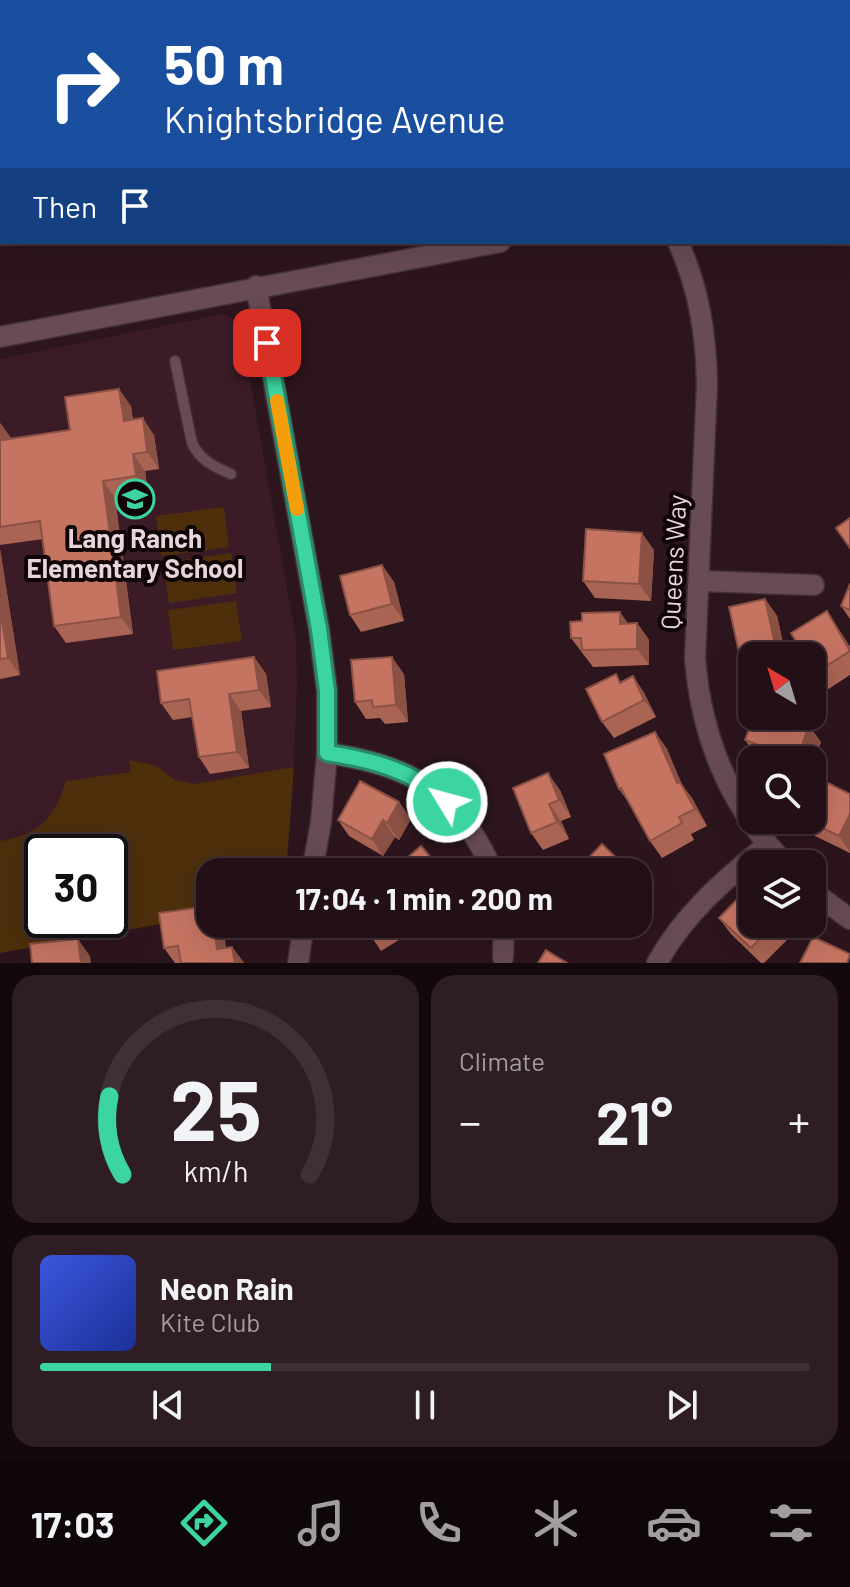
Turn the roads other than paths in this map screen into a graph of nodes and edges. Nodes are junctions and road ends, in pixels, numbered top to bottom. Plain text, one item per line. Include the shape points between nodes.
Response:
1 (488, 244) edge
2 (679, 244) edge
3 (256, 286) junction
4 (0, 337) edge
5 (175, 361) dead end
6 (231, 474) dead end
7 (700, 581) junction
8 (814, 585) dead end
9 (327, 753) junction
10 (767, 845) junction
11 (772, 850) edge
12 (315, 858) edge
13 (487, 858) edge
14 (826, 901) edge
15 (850, 919) edge
16 (302, 938) edge
17 (504, 938) edge
18 (503, 957) dead end
19 (298, 963) edge
20 (657, 963) edge

1 - 3 street
2 - 7 street, Queens Way via 699,297 706,339
3 - 4 street
3 - 9 street via 319,629
5 - 6 lane via 192,443 198,455
7 - 8 street
7 - 10 street, Queens Way via 695,658 706,727 718,765 749,824
9 - 12 street
9 - 13 street via 404,771 434,790 460,815
10 - 11 street, Queens Way
10 - 20 street via 711,892 669,940
14 - 15 street
16 - 19 street
17 - 18 street

